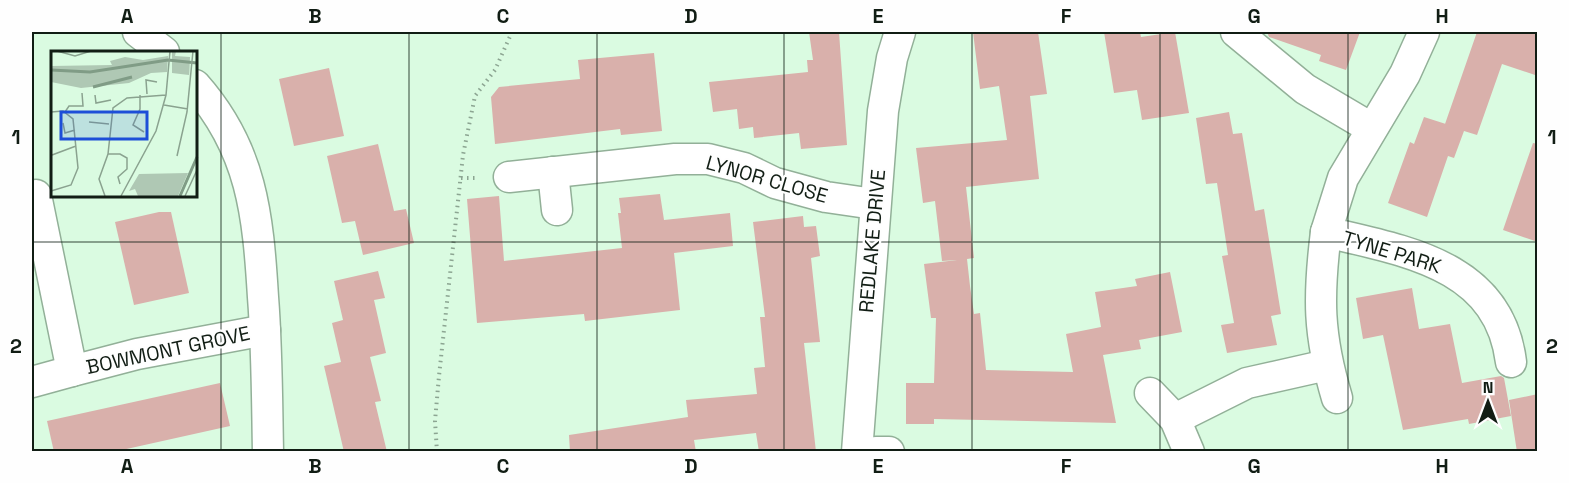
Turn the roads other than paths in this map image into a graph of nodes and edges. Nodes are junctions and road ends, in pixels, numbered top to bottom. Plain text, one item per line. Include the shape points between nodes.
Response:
1 (138, 32) edge
2 (900, 32) edge
3 (1236, 32) edge
4 (1424, 32) edge
5 (163, 51) edge
6 (196, 86) edge
7 (1371, 128) junction
8 (553, 172) junction
9 (509, 177) dead end
10 (36, 195) dead end
11 (874, 204) junction
12 (557, 210) dead end
13 (1326, 232) junction
14 (265, 330) junction
15 (1511, 362) dead end
16 (1327, 365) junction
17 (72, 371) junction
18 (32, 382) edge
19 (1150, 393) dead end
20 (1337, 398) dead end
21 (1175, 419) junction
22 (268, 452) edge
23 (857, 452) edge
24 (876, 452) edge
25 (890, 452) edge
26 (1189, 452) edge

1 - 5 street
2 - 11 street, REDLAKE DRIVE via 883,111
3 - 7 street via 1305,89
4 - 7 street, TYNE PARK via 1405,74
6 - 14 street via 224,123 244,168 258,222
7 - 13 street, TYNE PARK via 1343,178
8 - 9 street, LYNOR CLOSE
8 - 11 street, LYNOR CLOSE via 708,159 826,197
8 - 12 street
10 - 17 street, BOWMONT GROVE
11 - 23 street, REDLAKE DRIVE
13 - 15 street, TYNE PARK via 1442,265 1474,286 1498,316 1508,339
13 - 16 street, TYNE PARK via 1319,315
14 - 17 street, BOWMONT GROVE via 137,354
14 - 22 street
16 - 20 street, TYNE PARK
16 - 21 street via 1247,383
17 - 18 street, BOWMONT GROVE
19 - 21 street
21 - 26 street
24 - 25 street

